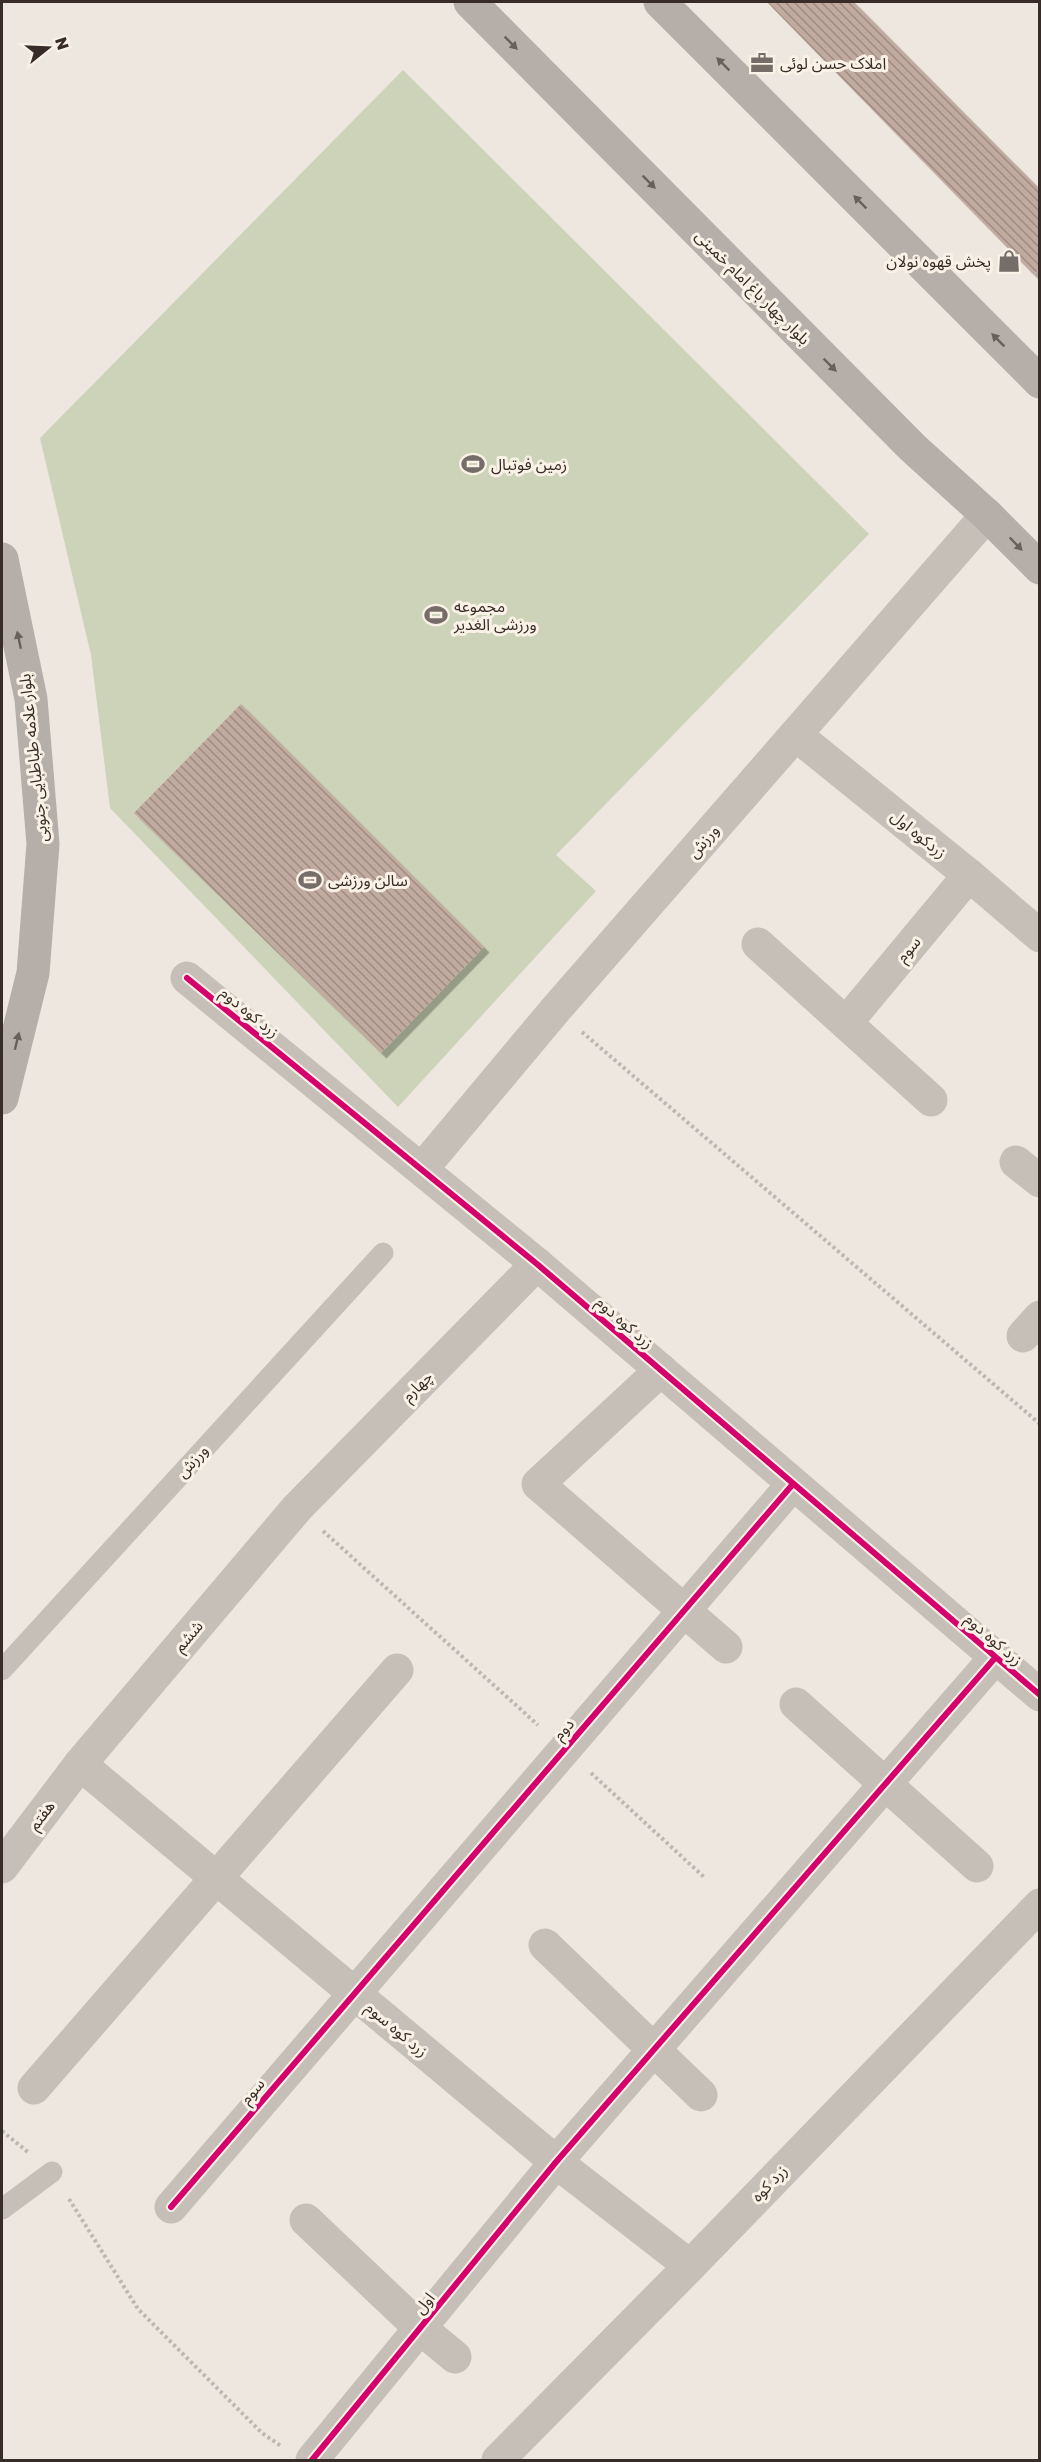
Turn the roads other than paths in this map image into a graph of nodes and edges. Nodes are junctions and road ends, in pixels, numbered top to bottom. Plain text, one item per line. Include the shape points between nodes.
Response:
1 (470, 2) edge
2 (660, 2) edge
3 (1040, 382) edge
4 (987, 515) junction
5 (2, 560) edge
6 (1040, 568) edge
7 (796, 735) junction
8 (969, 875) junction
9 (1040, 936) edge
10 (758, 944) dead end
11 (186, 978) dead end
12 (846, 1023) junction
13 (2, 1098) edge
14 (931, 1100) dead end
15 (422, 1169) junction
16 (384, 1252) dead end
17 (537, 1264) junction
18 (661, 1370) junction
19 (793, 1484) junction
20 (297, 1508) joint
21 (684, 1610) junction
22 (726, 1647) dead end
23 (995, 1658) junction
24 (2, 1670) edge
25 (397, 1670) dead end
26 (1040, 1695) edge
27 (796, 1704) dead end
28 (80, 1764) junction
29 (885, 1784) junction
30 (977, 1866) dead end
31 (2, 1867) edge
32 (218, 1878) junction
33 (1040, 1905) edge
34 (545, 1945) dead end
35 (353, 1993) junction
36 (653, 2049) junction
37 (34, 2088) dead end
38 (701, 2095) dead end
39 (555, 2162) junction
40 (52, 2172) road end
41 (171, 2207) dead end
42 (2, 2209) edge
43 (306, 2220) dead end
44 (690, 2266) junction
45 (420, 2328) junction
46 (455, 2356) dead end
47 (300, 2455) edge
48 (498, 2460) edge

1 -> 4 main road, بلوار چهار باغ امام خمینی via 913,448
3 -> 2 main road
4 -> 6 main road, بلوار چهار باغ امام خمینی
4 - 7 street, ورزش
13 -> 5 main road, بلوار علامه طباطبایی جنوبی via 33,973 44,843 31,699
7 - 8 street, زردکوه اول
7 - 15 street, ورزش
8 - 9 street, زردکوه اول
8 - 12 street, سوم
10 - 12 street
11 - 15 street, زرد کوه دوم
12 - 14 street
15 - 17 street, زرد کوه دوم
16 - 24 lane, ورزش
17 - 18 street, زرد کوه دوم
17 - 20 street, چهارم
18 - 19 street, زرد کوه دوم
18 - 21 street via 538,1484
19 - 21 street, دوم
19 - 23 street, زرد کوه دوم
20 - 28 street, ششم
21 - 22 street
21 - 35 street, دوم
23 - 26 street, زرد کوه دوم
23 - 29 street
25 - 32 street
27 - 29 street
28 - 31 street, هفتم
28 - 32 street, زرد کوه سوم
29 - 30 street
29 - 36 street
32 - 35 street, زرد کوه سوم
32 - 37 street
33 - 44 street, زرد کوه
34 - 36 street
35 - 39 street, زرد کوه سوم
35 - 41 street, سوم
36 - 38 street
36 - 39 street
39 - 44 street, زرد کوه سوم
39 - 45 street, اول
40 - 42 lane
43 - 45 street
44 - 48 street, زرد کوه
45 - 46 street
45 - 47 street, اول

